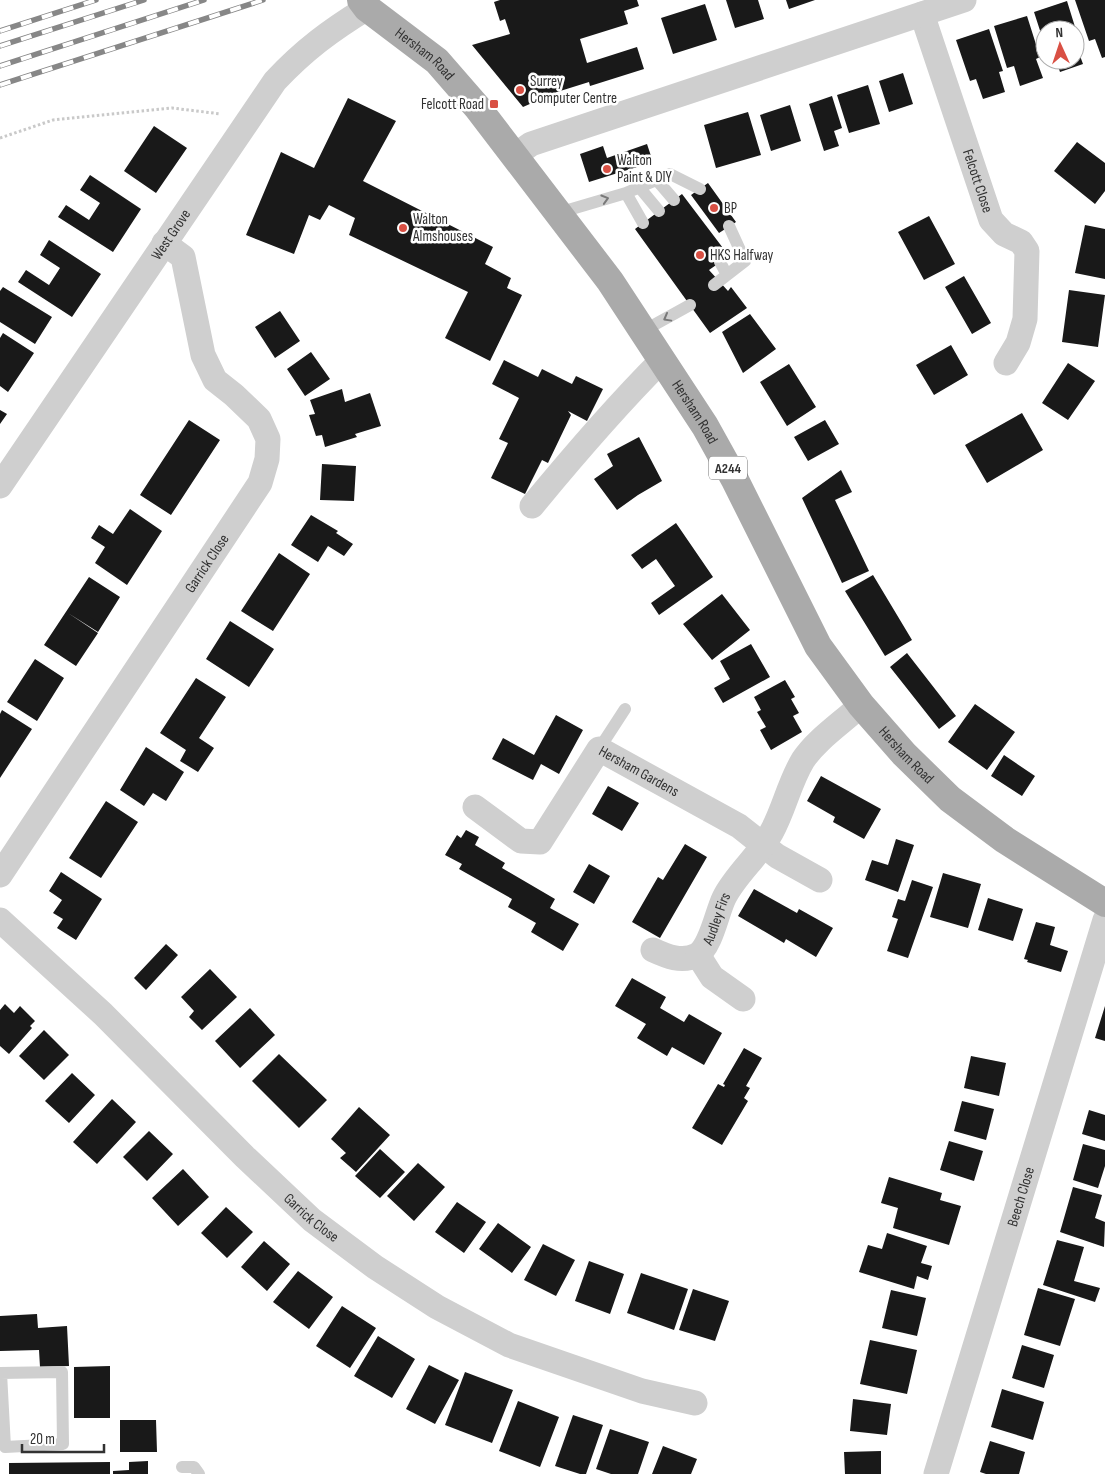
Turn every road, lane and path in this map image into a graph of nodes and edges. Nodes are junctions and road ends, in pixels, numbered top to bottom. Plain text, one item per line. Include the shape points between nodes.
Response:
1 (964, 0) edge
2 (364, 4) edge
3 (922, 14) junction
4 (250, 118) junction
5 (0, 138) edge
6 (514, 156) junction
7 (656, 179) junction
8 (639, 187) junction
9 (700, 190) dead end
10 (626, 193) junction
11 (674, 200) dead end
12 (659, 211) dead end
13 (558, 213) junction
14 (643, 223) dead end
15 (729, 226) dead end
16 (164, 243) junction
17 (720, 262) dead end
18 (727, 275) junction
19 (714, 285) dead end
20 (690, 305) dead end
21 (643, 332) junction
22 (662, 360) junction
23 (1006, 363) dead end
24 (0, 486) edge
25 (532, 506) dead end
26 (861, 705) junction
27 (625, 709) dead end
28 (599, 748) junction
29 (475, 807) dead end
30 (763, 845) junction
31 (0, 875) edge
32 (820, 880) dead end
33 (1105, 902) edge
34 (0, 920) edge
35 (1105, 920) edge
36 (653, 950) dead end
37 (698, 955) junction
38 (743, 999) dead end
39 (1, 1373) edge
40 (695, 1403) dead end
41 (182, 1467) dead end
42 (199, 1474) edge
43 (936, 1474) edge

1 - 3 street
2 - 4 street, West Grove via 297,56 274,80
2 - 6 main road, Hersham Road / A244 via 437,61
3 - 6 street via 531,144
3 - 23 street, Felcott Close via 991,220 1028,251 1025,319 1018,343
4 - 5 path via 172,108 53,120
4 - 16 street, West Grove
6 - 13 main road, Hersham Road / A244
7 - 8 lane
7 - 9 lane via 670,174
7 - 11 lane
8 - 10 lane
8 - 12 lane
13 -> 10 lane
10 - 14 lane
13 - 21 main road, Hersham Road / A244 via 610,281
15 - 18 lane via 745,260
16 - 24 street, West Grove
16 - 31 street, Garrick Close via 183,257 203,355 215,380 259,420 268,439 267,459 260,483
17 - 18 lane
18 - 19 lane
20 -> 21 lane
21 - 22 main road, Hersham Road / A244
22 - 25 street via 590,436
22 - 26 main road, Hersham Road / A244 via 735,480 818,646
26 - 30 street, Audley Firs via 804,759
26 - 33 main road, Hersham Road / A244 via 904,754 958,805 1005,840
27 - 28 lane
28 - 29 street, Hersham Gardens via 540,842 521,841
28 - 30 street, Hersham Gardens via 740,826
30 - 32 street
30 - 37 street, Audley Firs via 724,897 708,940
34 - 40 street, Garrick Close via 103,1014 312,1220 375,1267 437,1307 509,1345 642,1391
35 - 43 street, Beech Close
36 - 37 street, Audley Firs via 684,959
37 - 38 street via 712,977
39 - 39 lane via 62,1372 63,1444 5,1447
41 - 42 lane via 194,1467

